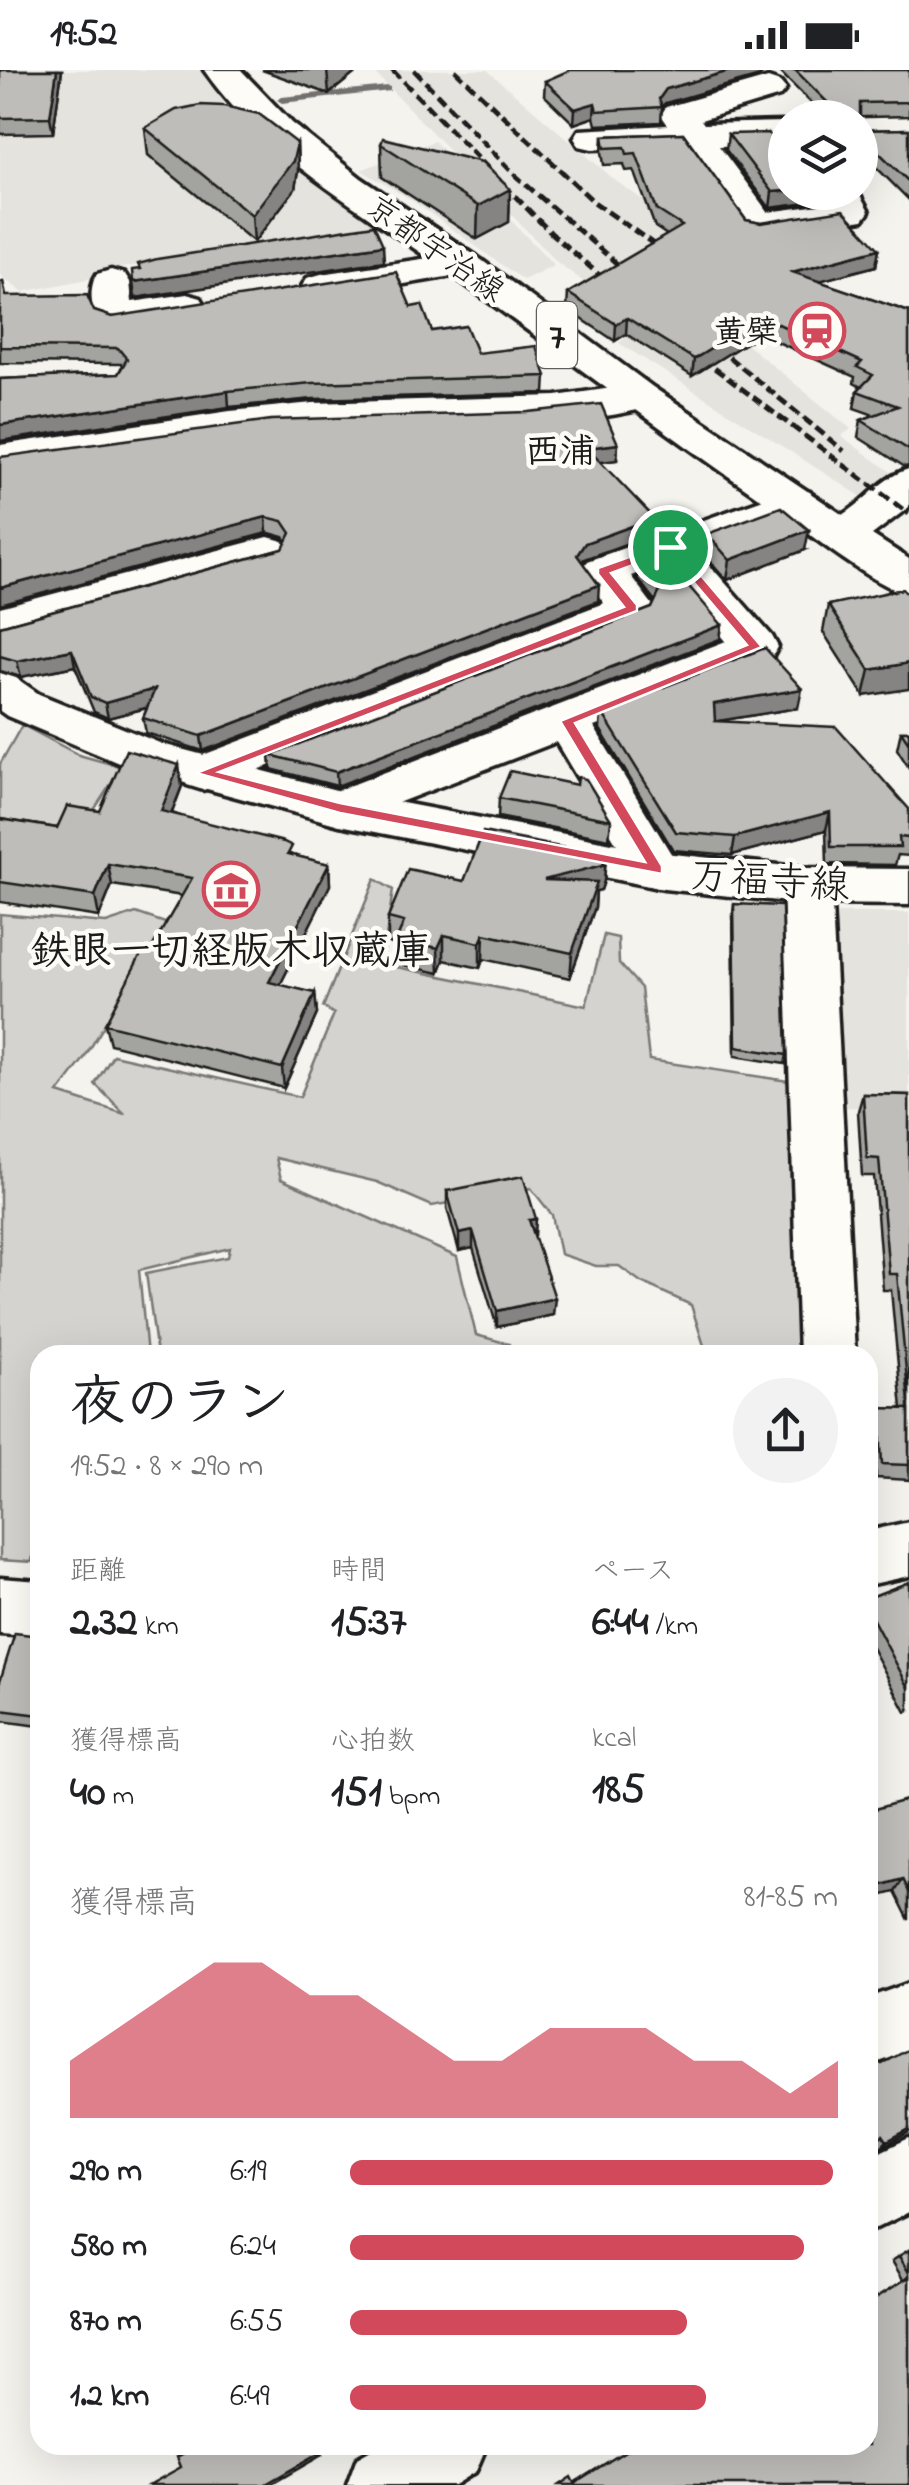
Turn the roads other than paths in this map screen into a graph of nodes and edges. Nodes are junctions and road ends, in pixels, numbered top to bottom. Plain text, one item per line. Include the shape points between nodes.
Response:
1 (222, 70) edge
2 (768, 89) dead end
3 (768, 133) edge
4 (694, 135) junction
5 (592, 138) dead end
6 (849, 210) edge
7 (462, 264) junction
8 (111, 282) dead end
9 (288, 290) edge
10 (230, 300) edge
11 (640, 397) junction
12 (0, 458) edge
13 (909, 483) edge
14 (795, 502) junction
15 (840, 536) junction
16 (670, 547) junction
17 (268, 551) edge
18 (909, 580) edge
19 (0, 624) edge
20 (564, 635) junction
21 (0, 689) edge
22 (619, 700) junction
23 (567, 721) junction
24 (203, 773) junction
25 (340, 808) junction
26 (656, 870) junction
27 (808, 886) junction
28 (909, 887) edge
29 (827, 1345) edge
30 (909, 1549) edge
31 (878, 1556) edge
32 (0, 1606) edge
33 (30, 1608) edge
34 (909, 2018) edge
35 (878, 2029) edge
36 (909, 2173) edge
37 (878, 2191) edge
38 (434, 2455) edge
39 (384, 2485) edge

1 - 7 street, 京都宇治線 / 7 via 279,131
2 - 4 street via 679,115
3 - 4 street
4 - 5 street
4 - 6 street via 758,225
7 - 9 street
7 - 11 street, 京都宇治線 / 7
8 - 10 street via 114,317
11 - 12 street via 556,408 313,416
11 - 14 street, 京都宇治線 / 7
13 - 15 street
14 - 15 street, 京都宇治線 / 7
14 - 16 street
15 - 18 street, 京都宇治線 / 7
16 - 20 street via 602,571 633,608
16 - 22 street via 756,647
17 - 19 street
20 - 22 street
20 - 24 street
21 - 24 street, 万福寺線 via 110,743
22 - 23 street
23 - 25 street
23 - 26 street
24 - 25 street, 万福寺線
25 - 26 street, 万福寺線
26 - 27 street, 万福寺線
27 - 28 street, 万福寺線
27 - 29 street
30 - 31 street
32 - 33 street
34 - 35 street
36 - 37 street
38 - 39 street

